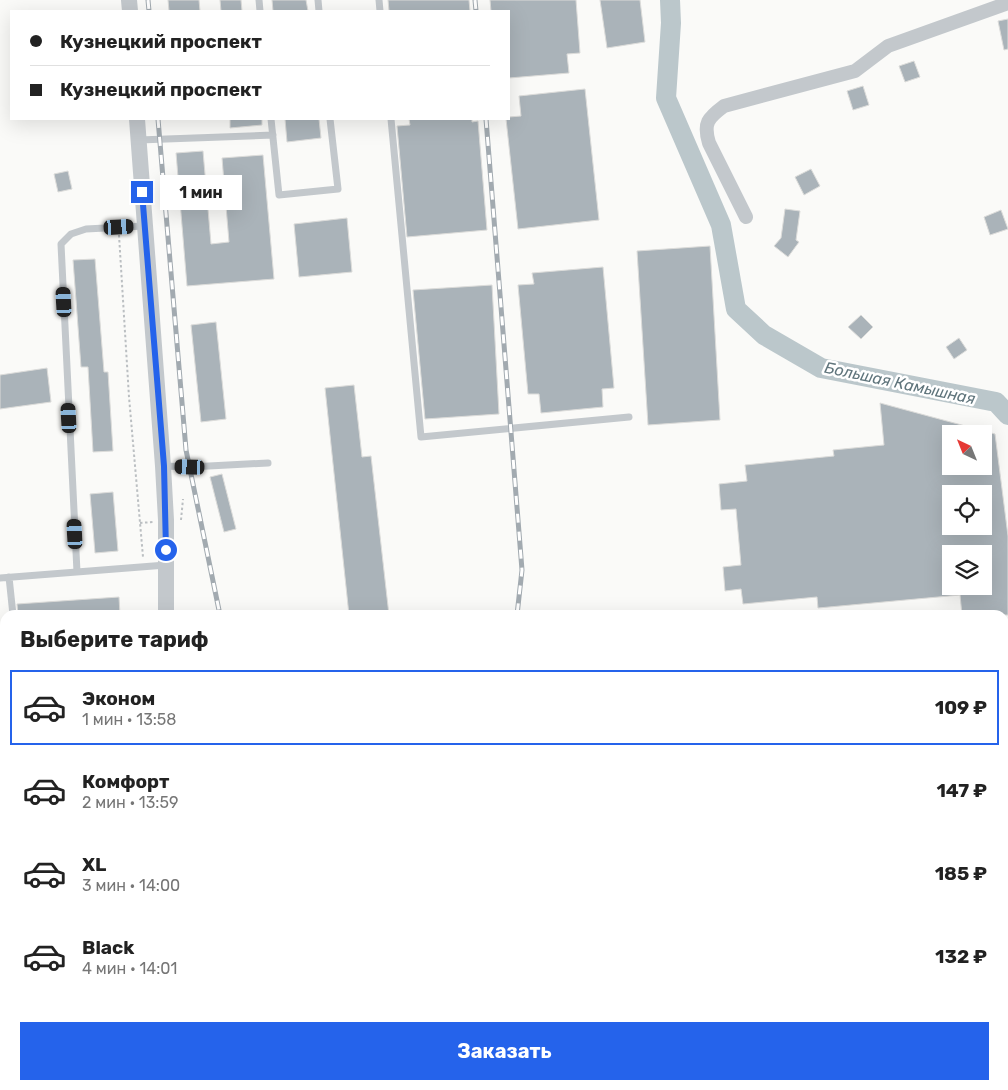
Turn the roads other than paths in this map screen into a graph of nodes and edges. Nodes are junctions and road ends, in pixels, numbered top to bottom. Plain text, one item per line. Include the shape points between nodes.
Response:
1 (1008, 2) edge
2 (137, 120) edge
3 (271, 120) edge
4 (330, 120) edge
5 (391, 120) edge
6 (273, 135) junction
7 (138, 140) junction
8 (746, 217) dead end
9 (144, 226) junction
10 (629, 417) dead end
11 (268, 463) dead end
12 (164, 466) junction
13 (166, 565) junction
14 (77, 572) junction
15 (9, 577) junction
16 (0, 578) edge
17 (12, 610) edge
18 (166, 610) edge

1 - 8 street via 888,46 855,71 724,106 710,116 706,125 709,143
2 - 7 street
3 - 6 lane
4 - 6 lane via 338,189 279,195
5 - 10 lane via 421,437
6 - 7 lane
7 - 9 street
9 - 12 street
9 - 14 lane via 86,229 71,234 61,244
11 - 12 lane
12 - 13 street
13 - 14 lane
13 - 18 street
14 - 15 lane
15 - 16 lane
15 - 17 lane

